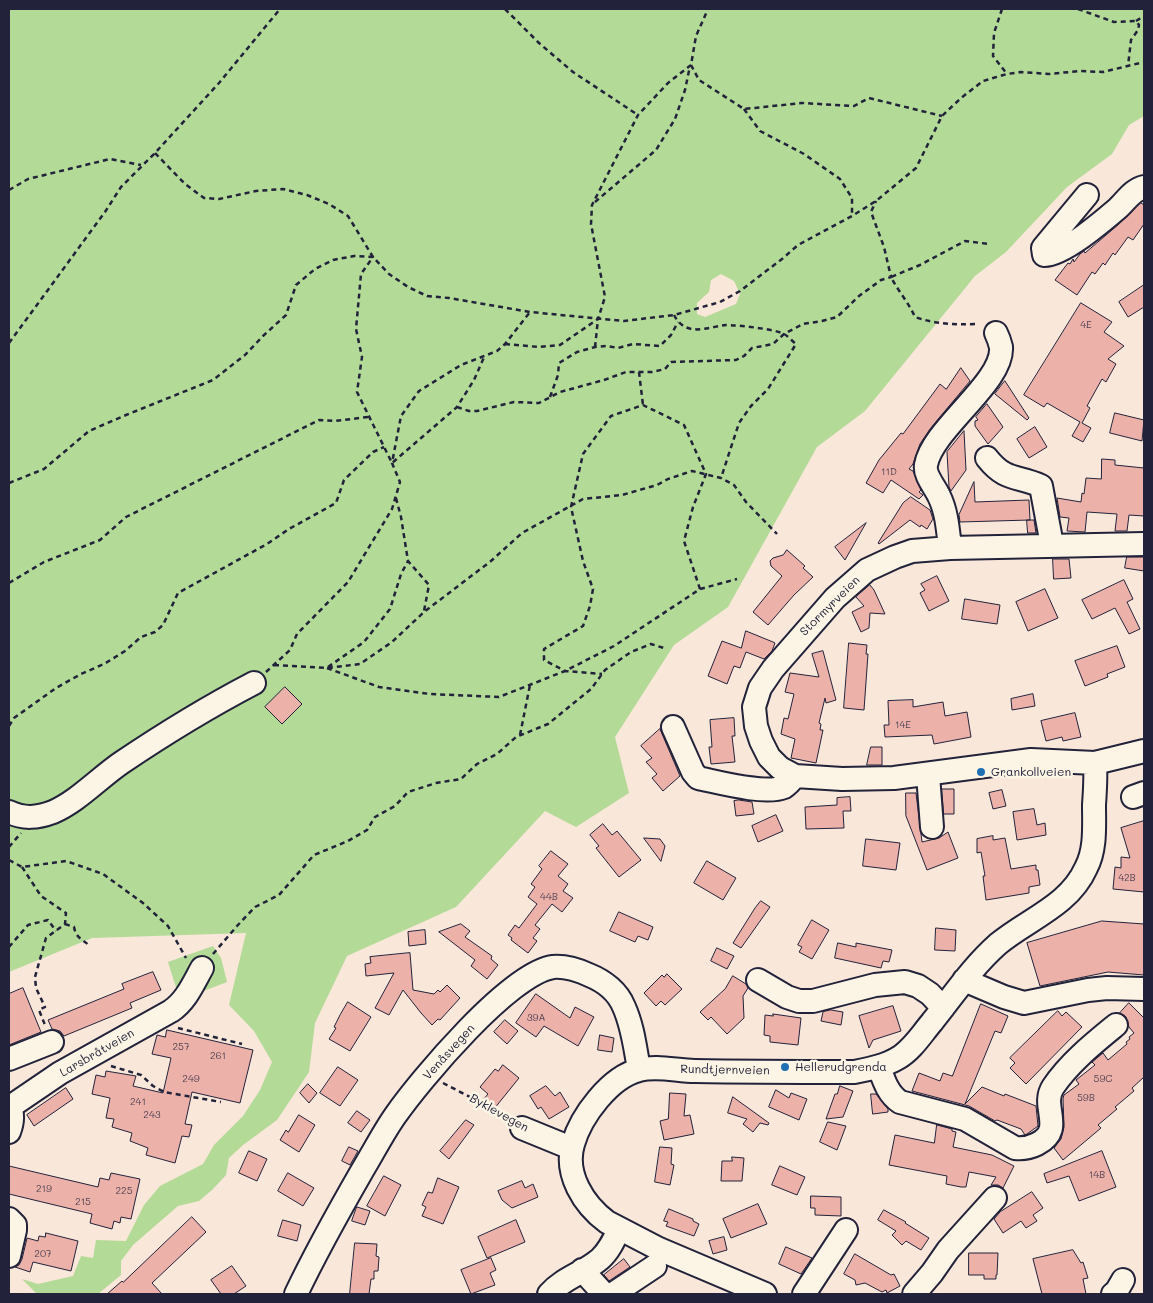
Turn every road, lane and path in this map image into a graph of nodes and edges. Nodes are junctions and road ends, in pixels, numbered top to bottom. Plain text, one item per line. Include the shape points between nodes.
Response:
1 (280, 9) edge
2 (505, 9) edge
3 (708, 9) edge
4 (1002, 9) edge
5 (1078, 9) edge
6 (1144, 16) edge
7 (1136, 21) junction
8 (1144, 62) edge
9 (690, 65) junction
10 (1128, 67) junction
11 (1007, 74) junction
12 (744, 109) junction
13 (638, 115) junction
14 (942, 116) junction
15 (155, 153) junction
16 (141, 165) junction
17 (1144, 187) edge
18 (9, 190) edge
19 (1087, 195) dead end
20 (876, 201) junction
21 (592, 205) junction
22 (852, 216) junction
23 (989, 244) dead end
24 (373, 257) junction
25 (891, 277) junction
26 (530, 312) junction
27 (674, 314) junction
28 (598, 319) junction
29 (678, 322) junction
30 (975, 324) dead end
31 (996, 333) dead end
32 (784, 334) junction
33 (9, 344) edge
34 (505, 344) junction
35 (595, 347) junction
36 (485, 355) junction
37 (639, 372) junction
38 (550, 397) junction
39 (643, 405) junction
40 (457, 407) junction
41 (368, 417) junction
42 (384, 447) junction
43 (987, 458) dead end
44 (392, 463) junction
45 (706, 474) junction
46 (721, 478) junction
47 (9, 483) edge
48 (396, 496) junction
49 (571, 507) junction
50 (778, 534) dead end
51 (1144, 544) edge
52 (1052, 545) junction
53 (950, 548) junction
54 (408, 561) junction
55 (737, 579) dead end
56 (9, 583) edge
57 (700, 589) junction
58 (424, 612) junction
59 (667, 649) dead end
60 (274, 665) junction
61 (327, 668) junction
62 (565, 671) junction
63 (602, 674) junction
64 (254, 683) joint
65 (530, 685) junction
66 (9, 726) edge
67 (673, 726) dead end
68 (520, 735) junction
69 (1144, 751) edge
70 (1095, 763) junction
71 (928, 775) junction
72 (795, 776) junction
73 (9, 812) edge
74 (932, 827) dead end
75 (9, 860) edge
76 (22, 867) junction
77 (66, 924) junction
78 (56, 931) junction
79 (90, 946) dead end
80 (9, 947) edge
81 (202, 968) junction
82 (758, 980) dead end
83 (964, 980) junction
84 (1121, 987) junction
85 (1144, 989) edge
86 (1144, 1006) edge
87 (943, 1008) junction
88 (40, 1012) dead end
89 (152, 1022) junction
90 (1116, 1025) dead end
91 (52, 1042) dead end
92 (242, 1044) dead end
93 (87, 1058) junction
94 (9, 1059) edge
95 (879, 1067) junction
96 (639, 1070) junction
97 (429, 1073) junction
98 (222, 1102) dead end
99 (10, 1106) edge
100 (522, 1128) joint
101 (9, 1132) edge
102 (571, 1148) junction
103 (995, 1198) dead end
104 (9, 1219) edge
105 (620, 1229) junction
106 (846, 1230) dead end
107 (9, 1256) edge
108 (655, 1266) dead end
109 (575, 1281) edge
110 (755, 1292) edge
111 (296, 1294) edge
112 (549, 1294) edge
113 (604, 1294) edge
114 (613, 1294) edge
115 (804, 1294) edge
116 (914, 1294) edge

1 - 15 path
2 - 13 path via 572,72
3 - 9 path via 696,36
4 - 11 path via 994,33 993,56
5 - 7 path via 1114,22
6 - 7 path
7 - 10 path via 1139,25 1131,40
8 - 10 path
9 - 12 path via 699,80
9 - 13 path
9 - 21 path via 686,90 675,119 656,150
10 - 11 path via 1103,72
11 - 14 path via 983,81
12 - 14 path via 802,103 854,106 868,98
12 - 22 path via 760,131 804,154 840,179 852,198
13 - 21 path
14 - 20 path via 916,168
15 - 16 path
15 - 24 path via 204,198 219,199 283,189 329,204 348,216
16 - 18 path via 110,159 28,179
16 - 33 path via 121,187
17 - 19 street via 1134,191 1090,231 1056,253 1044,255 1043,248
20 - 22 path
20 - 25 path via 871,212
21 - 28 path via 591,224 605,298
22 - 27 path via 798,245 740,291 720,302
23 - 25 path via 965,241
24 - 26 path via 389,274 427,296
24 - 41 path via 361,274 356,329 362,357 358,392
24 - 47 path via 333,260 315,270 296,285 286,315 246,355 213,380 89,432 44,469
25 - 30 path via 915,317 950,325
25 - 32 path via 858,296 837,317 803,324
26 - 28 path
26 - 34 path
27 - 28 path via 624,321
27 - 29 path
28 - 34 path via 560,345
28 - 35 path
29 - 32 path via 702,330 727,325
29 - 35 path via 660,346
31 - 53 street via 1001,348 995,368 941,436 925,466 945,512
32 - 37 path via 773,344 752,348 736,360 671,362 665,369
32 - 46 path via 796,344 768,389 739,423
34 - 36 path
35 - 38 path via 577,352 559,363
36 - 40 path
36 - 44 path via 461,365 419,391 402,416
37 - 38 path via 626,372
37 - 39 path
38 - 40 path via 539,403 514,402 477,411
39 - 45 path via 684,425
39 - 49 path via 611,416 582,454
40 - 44 path
41 - 42 path
41 - 56 path via 319,420 126,517 100,540 44,562
42 - 44 path
42 - 66 path via 373,452 344,480 336,503 178,593 163,625 155,632 141,637 104,664 56,688 14,718
43 - 52 street via 1003,473 1041,486
44 - 48 path via 400,482
45 - 46 path
45 - 49 path via 692,471 622,495 583,499
45 - 57 path via 684,541
46 - 50 path via 734,485
48 - 54 path
48 - 60 path via 392,509 348,582 297,634 290,650
49 - 58 path via 522,533
49 - 62 path via 593,589 583,626 544,649 544,660
51 - 52 street, Stormyrveien
52 - 53 street, Stormyrveien
53 - 72 street, Stormyrveien via 912,551 868,570 835,598 760,688 754,707 761,741 769,757
54 - 58 path via 429,585
54 - 61 path via 390,609 364,642
55 - 57 path
57 - 62 path via 614,646
58 - 61 path via 392,642 360,664
59 - 63 path via 651,644 631,652
60 - 61 path
60 - 64 path
61 - 65 path via 379,687 430,694 499,697
62 - 63 path
62 - 65 path
63 - 68 path via 591,688 548,724
64 - 73 street via 206,708 156,740 62,808 28,818
65 - 68 path
67 - 72 street via 698,778 774,789 789,784
68 - 81 path via 461,779 408,792 395,806 375,817 367,830 314,855 279,895 256,907 236,926
69 - 70 street
70 - 71 street via 1032,760
70 - 83 street, Rundtjernveien via 1092,847 1078,885 1049,910 997,945
71 - 72 street via 842,779
71 - 74 street
75 - 76 path
76 - 77 path via 41,896 66,913
76 - 81 path via 66,861 103,874 168,926 188,962
77 - 78 path
77 - 79 path via 74,927 79,939
78 - 80 path via 48,920 28,925
78 - 88 path via 46,938 34,977 45,1007
81 - 89 street, Larsbråtveien via 183,1000
82 - 87 street via 799,1001 905,982 930,994
83 - 84 street via 1024,1003
83 - 87 street, Rundtjernveien
84 - 85 street
84 - 86 street
87 - 95 street, Rundtjernveien via 913,1046
89 - 92 path
89 - 93 street, Larsbråtveien
90 - 95 street via 1064,1072 1052,1089 1052,1125 1048,1136 1024,1149 1015,1148 966,1119 900,1102 889,1092
91 - 94 street
93 - 98 path via 137,1073 164,1092
93 - 99 street, Larsbråtveien
95 - 96 street, Rundtjernveien via 854,1072
96 - 97 street, Venåsvegen via 632,1030 617,995 595,977 560,967 534,974 502,996
96 - 102 street, Rundtjernveien via 628,1074 596,1101 575,1134
97 - 100 path, Byklevegen
97 - 111 street, Venåsvegen via 395,1116 313,1258
99 - 101 street, Larsbråtveien via 12,1125
100 - 102 street, Byklevegen
102 - 105 street, Rundtjernveien via 572,1173 583,1197 600,1217
103 - 116 street
104 - 107 street via 15,1225
105 - 109 street via 612,1245
105 - 110 street, Rundtjernveien
106 - 115 street
108 - 114 street
109 - 112 street
109 - 113 street

